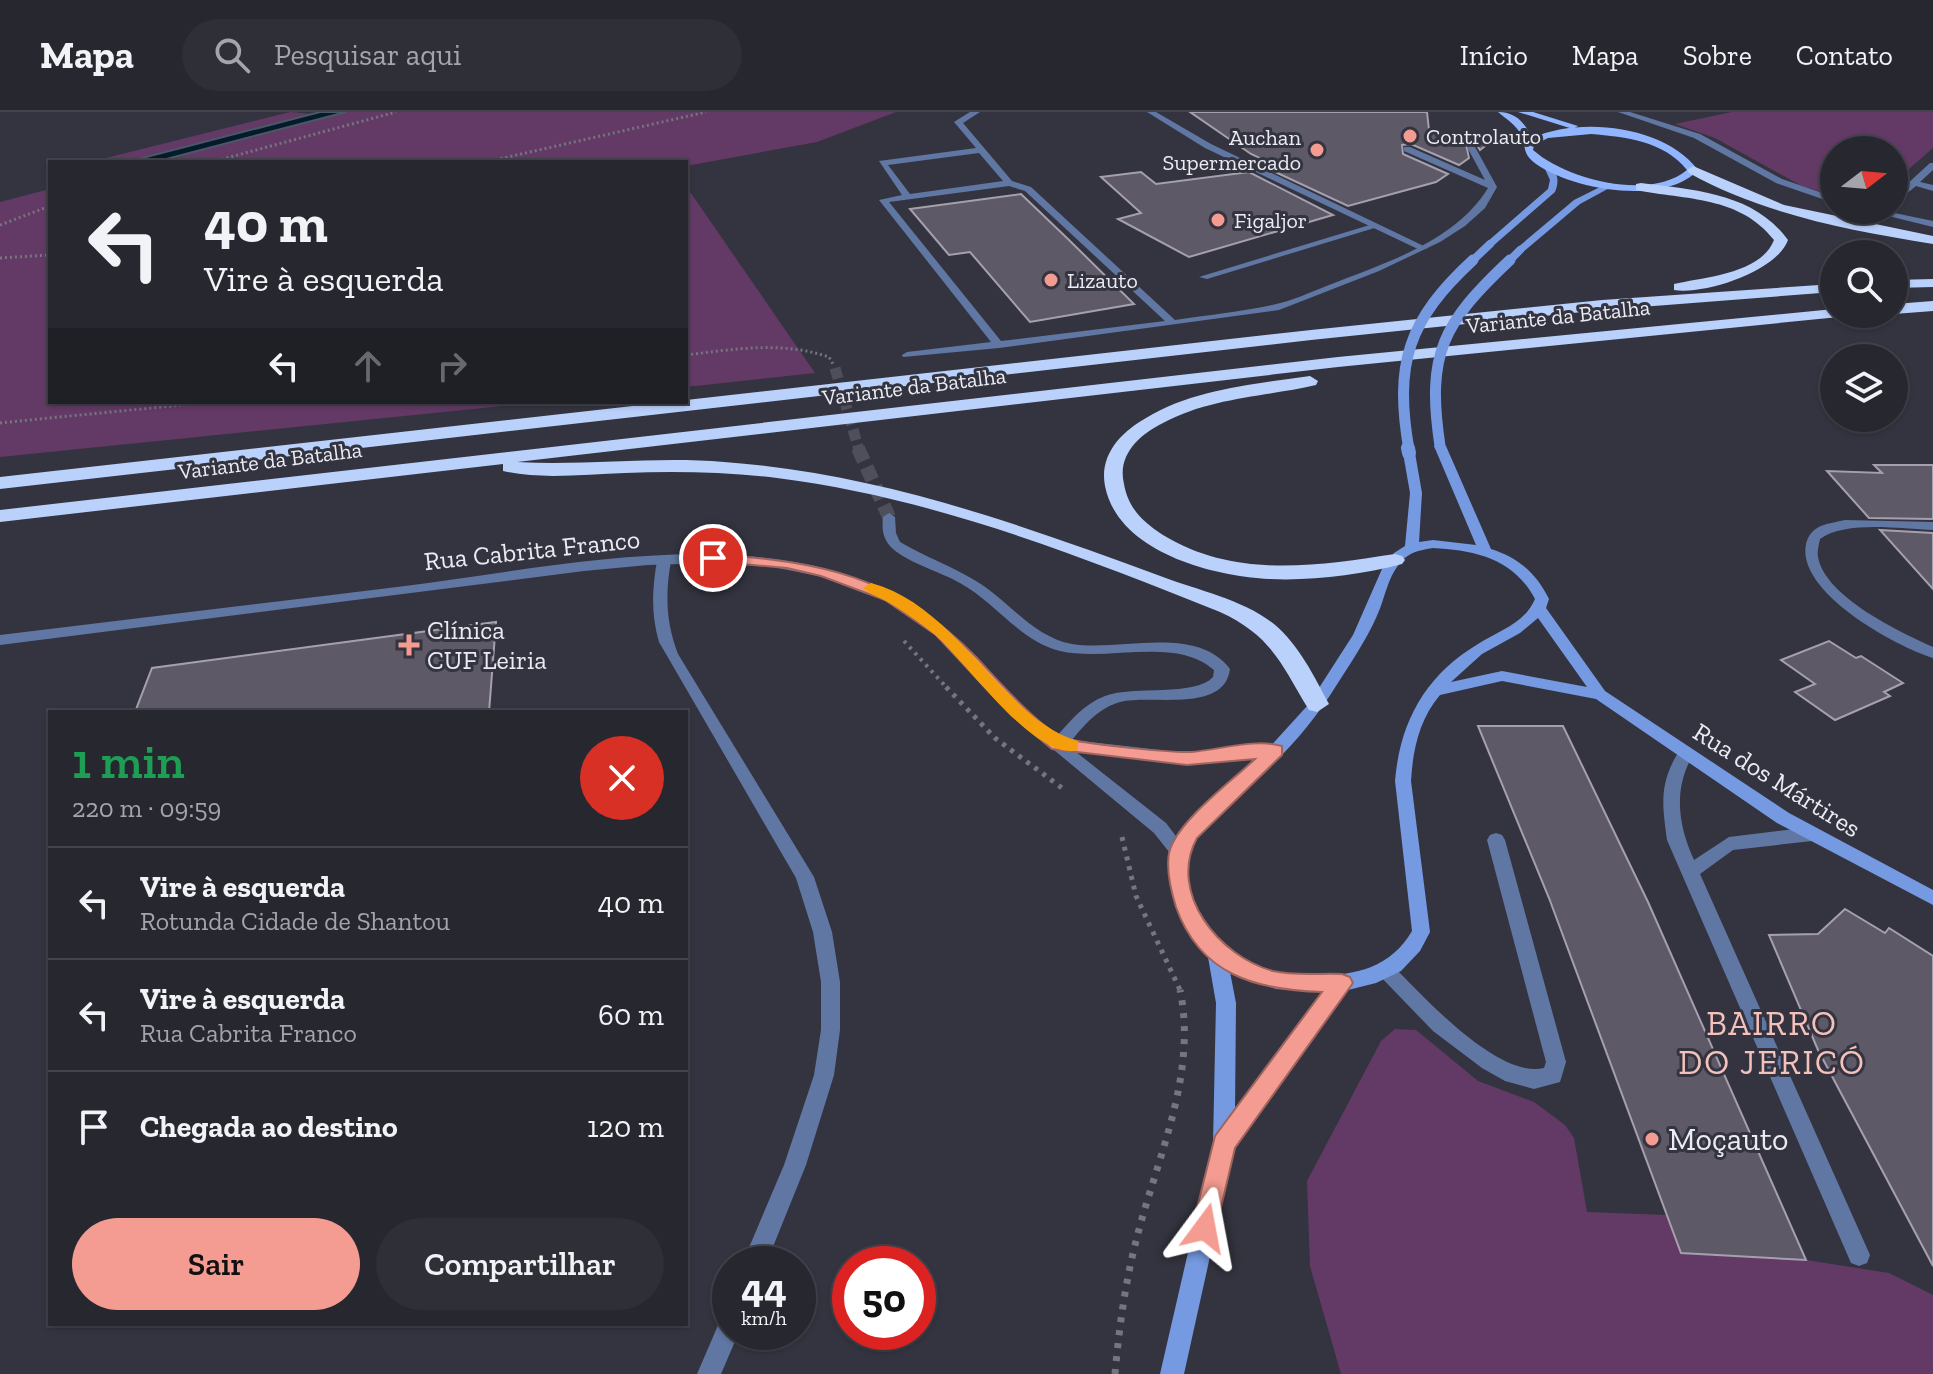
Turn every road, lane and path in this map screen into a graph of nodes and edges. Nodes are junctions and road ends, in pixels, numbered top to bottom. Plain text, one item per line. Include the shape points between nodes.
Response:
1 (396, 112) edge
2 (706, 112) edge
3 (976, 112) edge
4 (1151, 112) edge
5 (1488, 112) edge
6 (1503, 112) edge
7 (1523, 112) edge
8 (1532, 112) edge
9 (1622, 112) edge
10 (1547, 120) junction
11 (1523, 131) junction
12 (1602, 132) junction
13 (1530, 143) junction
14 (1471, 147) dead end
15 (1407, 149) dead end
16 (981, 150) junction
17 (219, 160) edge
18 (495, 160) edge
19 (1933, 165) edge
20 (1549, 169) junction
21 (1693, 170) junction
22 (1009, 183) junction
23 (1914, 183) junction
24 (1611, 185) junction
25 (1493, 187) junction
26 (1641, 187) junction
27 (1908, 188) edge
28 (1933, 188) edge
29 (1820, 195) edge
30 (907, 196) junction
31 (48, 207) edge
32 (1908, 218) edge
33 (1933, 224) edge
34 (0, 225) edge
35 (1376, 226) junction
36 (1933, 240) edge
37 (1423, 248) junction
38 (48, 255) edge
39 (0, 258) edge
40 (1204, 277) dead end
41 (1933, 283) edge
42 (1908, 284) edge
43 (1820, 289) edge
44 (1602, 305) junction
45 (1933, 306) edge
46 (1908, 308) edge
47 (1820, 315) edge
48 (1173, 323) junction
49 (999, 345) junction
50 (688, 355) edge
51 (907, 355) dead end
52 (1390, 357) junction
53 (835, 368) tunnel mouth
54 (191, 404) edge
55 (0, 423) edge
56 (456, 463) junction
57 (0, 483) edge
58 (0, 516) edge
59 (889, 517) tunnel mouth
60 (1933, 526) edge
61 (1412, 548) junction
62 (1485, 550) junction
63 (1395, 560) junction
64 (664, 561) junction
65 (1540, 610) junction
66 (894, 633) dead end
67 (0, 640) edge
68 (1933, 653) edge
69 (1436, 690) junction
70 (1600, 695) junction
71 (1317, 704) junction
72 (1059, 744) junction
73 (1275, 751) junction
74 (1685, 755) junction
75 (1075, 795) dead end
76 (1115, 829) dead end
77 (1812, 834) junction
78 (1496, 840) dead end
79 (1179, 852) junction
80 (1691, 871) junction
81 (1933, 898) edge
82 (1217, 953) junction
83 (1386, 972) junction
84 (1342, 983) junction
85 (1224, 1144) junction
86 (761, 1246) edge
87 (1859, 1255) dead end
88 (719, 1350) edge
89 (709, 1374) edge
90 (1115, 1374) edge
91 (1172, 1374) edge

1 - 17 path
2 - 18 path
3 - 16 street via 958,122
4 - 35 street via 1208,146
5 - 11 main road
6 - 11 main road
7 - 10 main road
8 - 10 main road
9 - 29 street via 1697,136 1779,181
10 - 12 main road
11 - 13 main road
12 - 13 main road via 1549,134
12 - 21 main road via 1676,151
13 - 20 main road via 1534,160
14 - 25 street
15 - 25 street
16 - 22 street
16 - 30 street via 882,163
19 - 23 street
20 - 24 main road
20 - 61 main road, bridge via 1552,190 1445,285 1413,331 1400,391 1416,493
21 - 26 main road via 1678,182
21 - 36 highway via 1775,207
22 - 30 street
22 - 48 street via 1028,189
23 - 27 street
23 - 28 street
24 - 26 main road
24 - 62 main road, bridge via 1577,202 1520,250 1451,322 1435,375 1435,422 1456,491
25 - 37 street via 1481,209
26 - 44 highway via 1744,210 1775,230 1780,248 1752,268
30 - 49 street via 883,200
31 - 34 path
32 - 33 street
35 - 37 street
35 - 40 street
37 - 48 street via 1275,308
38 - 39 path
41 - 42 highway
43 - 44 highway, Variante da Batalha
44 - 57 highway, Variante da Batalha
45 - 46 highway
47 - 52 highway, Variante da Batalha
48 - 49 street
49 - 51 street
50 - 53 path via 757,347 811,349 829,357
52 - 56 highway, Variante da Batalha
52 - 63 highway via 1359,374 1240,392 1166,416 1137,431 1118,450 1113,490 1144,530 1202,560 1277,574
54 - 55 path
56 - 58 highway, Variante da Batalha
56 - 71 highway via 550,470 735,468 838,481 946,506 1247,617 1282,643
59 - 72 street via 895,544 991,596 1049,644 1106,652 1178,648 1216,660 1222,669 1215,686 1203,692 1109,700 1096,706
60 - 68 street via 1834,526 1814,537 1810,552 1817,573 1839,596 1890,633
61 - 62 main road via 1451,544
61 - 63 main road
62 - 65 main road, Rua dos Mártires via 1529,577 1542,599
63 - 71 main road via 1362,632
64 - 67 street, Rua Cabrita Franco
64 - 72 street, Rua Cabrita Franco via 713,558 787,564 838,576 890,597 941,632 1018,711
64 - 86 street via 661,632 805,877 819,911 832,989 833,1036 822,1089
65 - 69 main road via 1477,651
65 - 70 main road, Rua dos Mártires
66 - 75 path via 1002,748
69 - 70 main road, Rua dos Mártires via 1502,676
69 - 83 main road via 1411,731 1404,779 1421,932 1409,954
70 - 74 main road, Rua dos Mártires
71 - 73 main road
72 - 73 street via 1187,759
72 - 79 street, Rua Cabrita Franco via 1160,828
73 - 79 main road via 1190,833
74 - 77 main road, Rua dos Mártires
74 - 80 street via 1672,775 1669,796 1676,840
76 - 90 path via 1124,838 1147,922 1178,978 1184,1030 1173,1107 1135,1244
77 - 80 street via 1729,844
77 - 81 main road, Rua dos Mártires
78 - 83 street via 1556,1062 1553,1075 1531,1080 1488,1062
79 - 82 main road via 1179,876 1195,930
80 - 87 street
82 - 84 main road via 1234,966 1275,981
82 - 85 main road via 1226,1003
83 - 84 main road
84 - 85 main road
85 - 91 main road
88 - 89 street

